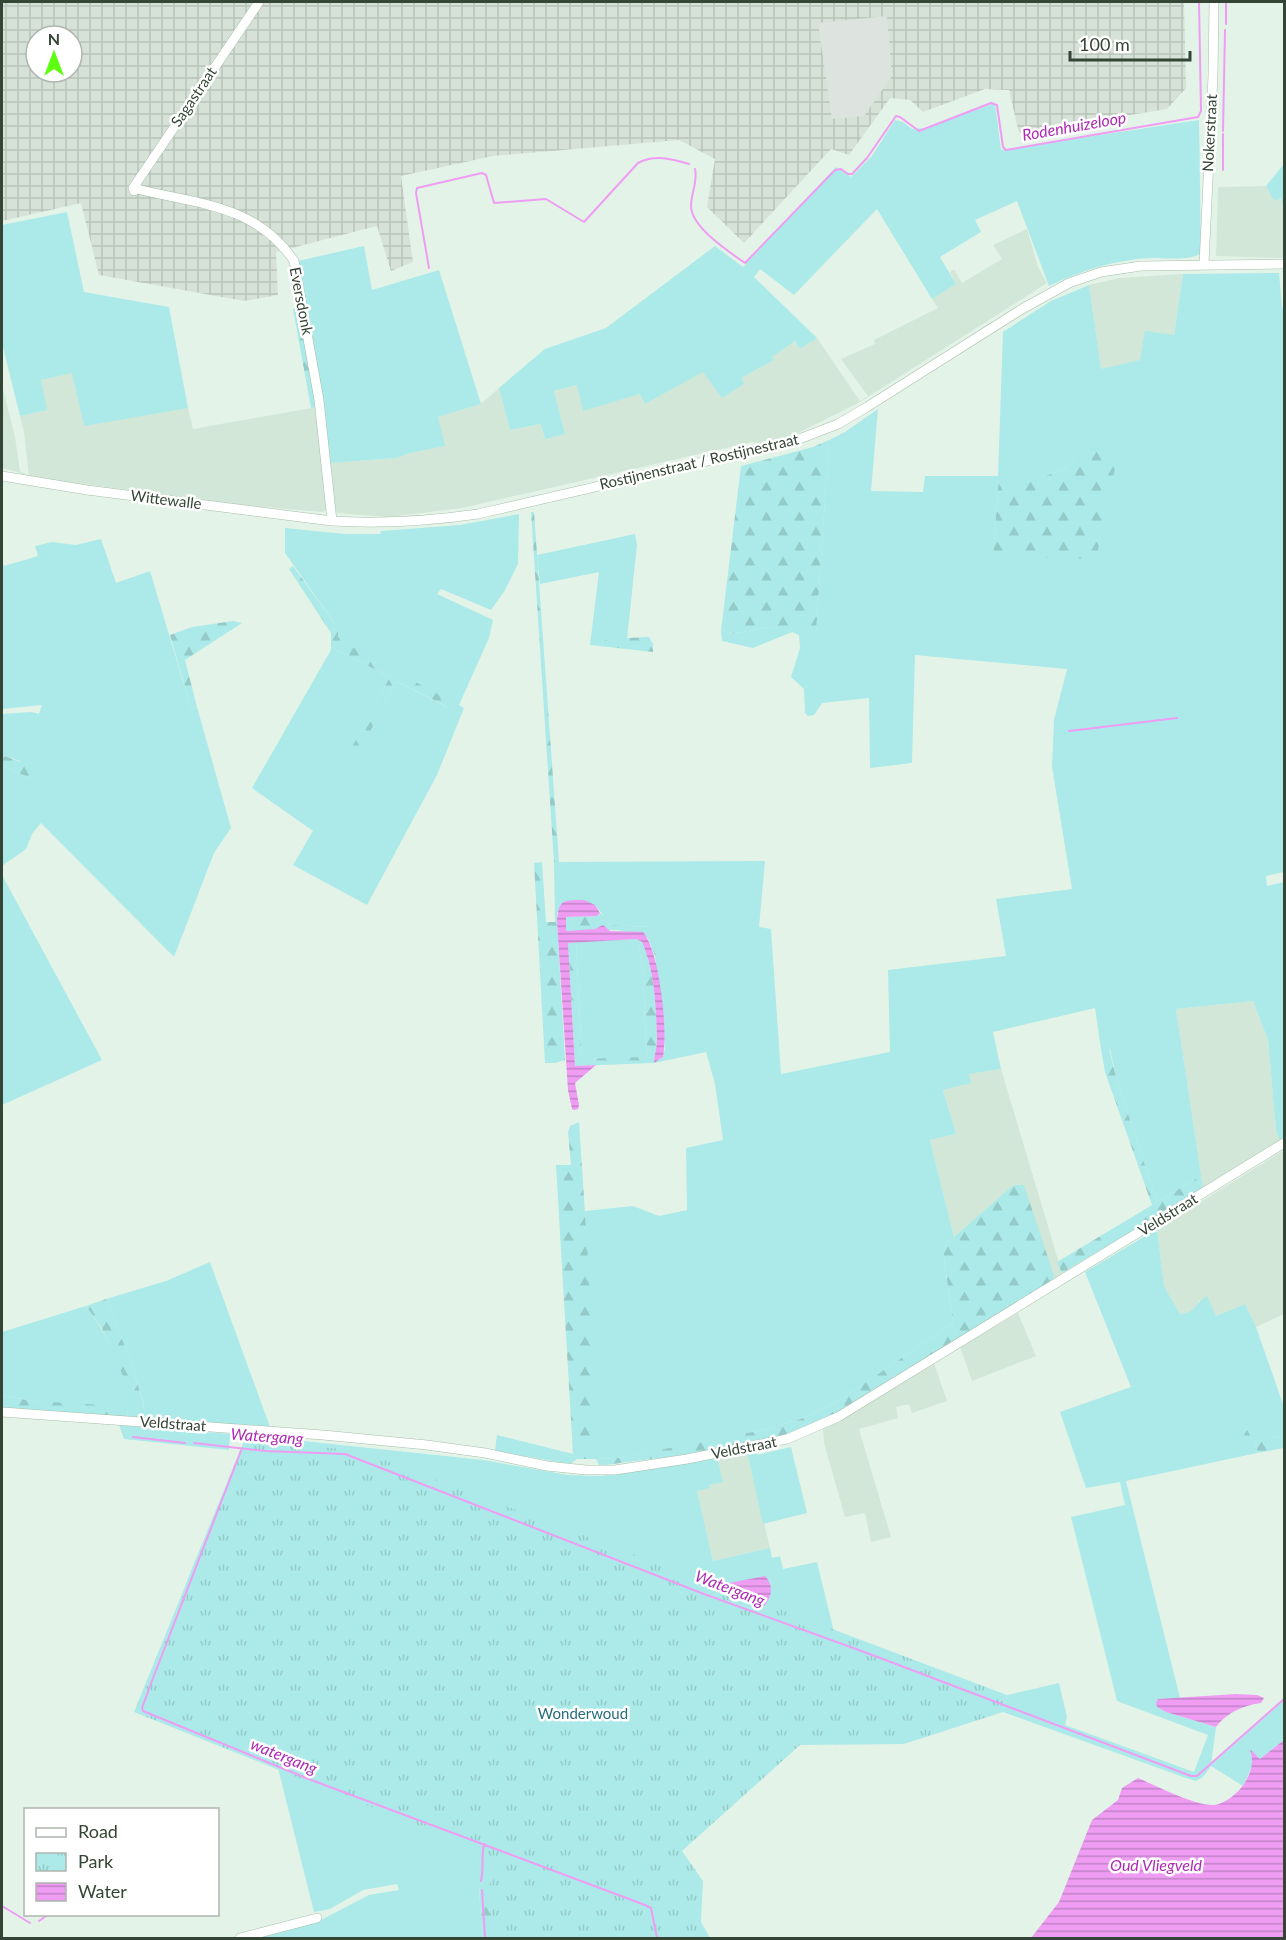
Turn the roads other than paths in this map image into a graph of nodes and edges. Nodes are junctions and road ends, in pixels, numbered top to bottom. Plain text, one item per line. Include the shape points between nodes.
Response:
1 (259, 2) edge
2 (1214, 2) edge
3 (134, 190) joint
4 (1204, 264) junction
5 (1284, 264) edge
6 (2, 476) edge
7 (332, 522) junction
8 (1284, 1143) edge
9 (2, 1412) edge
10 (317, 1918) dead end
11 (240, 1938) edge

1 - 3 street, Sagastraat
2 - 4 street, Nokerstraat
3 - 7 street, Eversdonk via 240,214 285,247 294,261 319,400
4 - 5 street, Rostijnenstraat / Rostijnestraat
4 - 7 street, Rostijnenstraat / Rostijnestraat via 1133,267 1069,283 838,424 794,441 478,514 425,521
6 - 7 street, Wittewalle
8 - 9 street, Veldstraat via 838,1417 787,1439 615,1470 586,1470 427,1445
10 - 11 street

